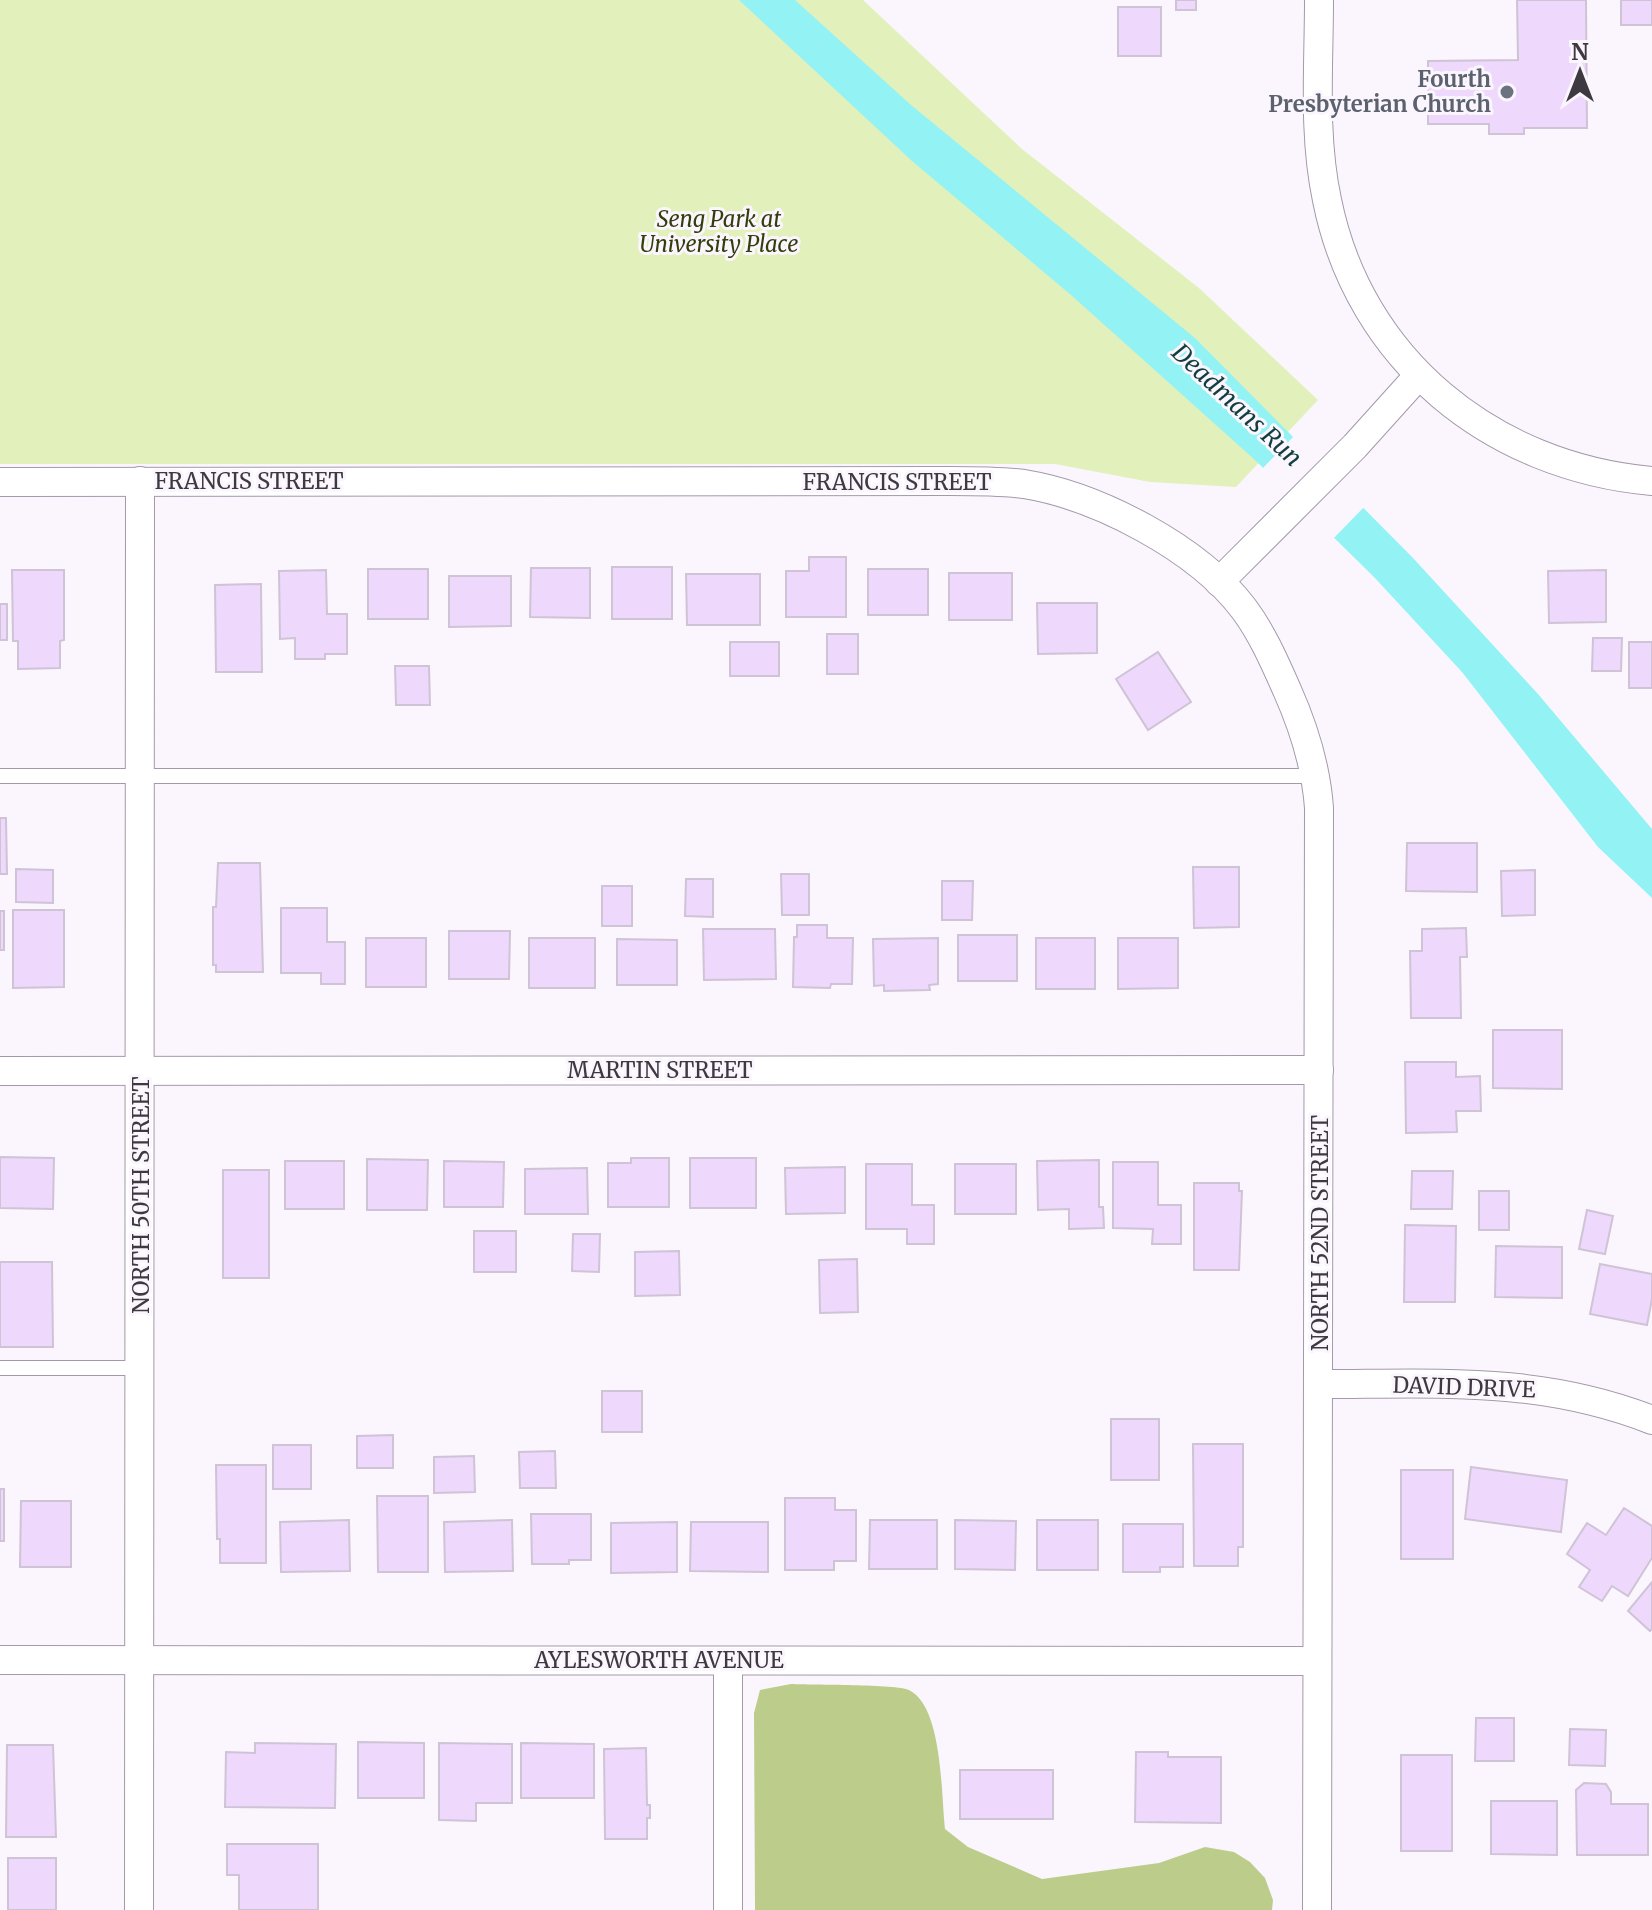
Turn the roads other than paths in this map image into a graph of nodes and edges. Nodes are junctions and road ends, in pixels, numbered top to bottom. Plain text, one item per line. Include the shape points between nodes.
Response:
1 (1319, 0) edge
2 (1419, 375) junction
3 (140, 481) junction
4 (1652, 481) edge
5 (0, 482) edge
6 (1219, 582) junction
7 (140, 775) junction
8 (0, 776) edge
9 (1316, 776) junction
10 (1319, 1070) junction
11 (0, 1071) edge
12 (141, 1071) junction
13 (0, 1368) edge
14 (141, 1368) junction
15 (1320, 1384) junction
16 (1652, 1420) edge
17 (139, 1659) junction
18 (0, 1660) edge
19 (728, 1661) junction
20 (1317, 1661) junction
21 (139, 1910) edge
22 (728, 1910) edge
23 (1317, 1910) edge

1 - 2 street via 1320,153 1327,202 1369,311
2 - 4 street via 1475,421 1521,447 1587,470
2 - 6 street
3 - 5 street, FRANCIS STREET
3 - 6 street, FRANCIS STREET via 1024,484 1083,501 1131,523 1176,547
3 - 7 street, NORTH 50TH STREET
6 - 9 street, NORTH 52ND STREET via 1244,609 1278,669
7 - 8 lane
7 - 9 lane
7 - 12 street, NORTH 50TH STREET
9 - 10 street, NORTH 52ND STREET
10 - 12 street, MARTIN STREET
10 - 15 street, NORTH 52ND STREET
11 - 12 street, MARTIN STREET
12 - 14 street, NORTH 50TH STREET
13 - 14 lane
14 - 17 street, NORTH 50TH STREET
15 - 16 street, DAVID DRIVE via 1530,1388
15 - 20 street, NORTH 52ND STREET
17 - 18 street, AYLESWORTH AVENUE
17 - 19 street, AYLESWORTH AVENUE
17 - 21 street, NORTH 50TH STREET
19 - 20 street, AYLESWORTH AVENUE
19 - 22 street
20 - 23 street, NORTH 52ND STREET

